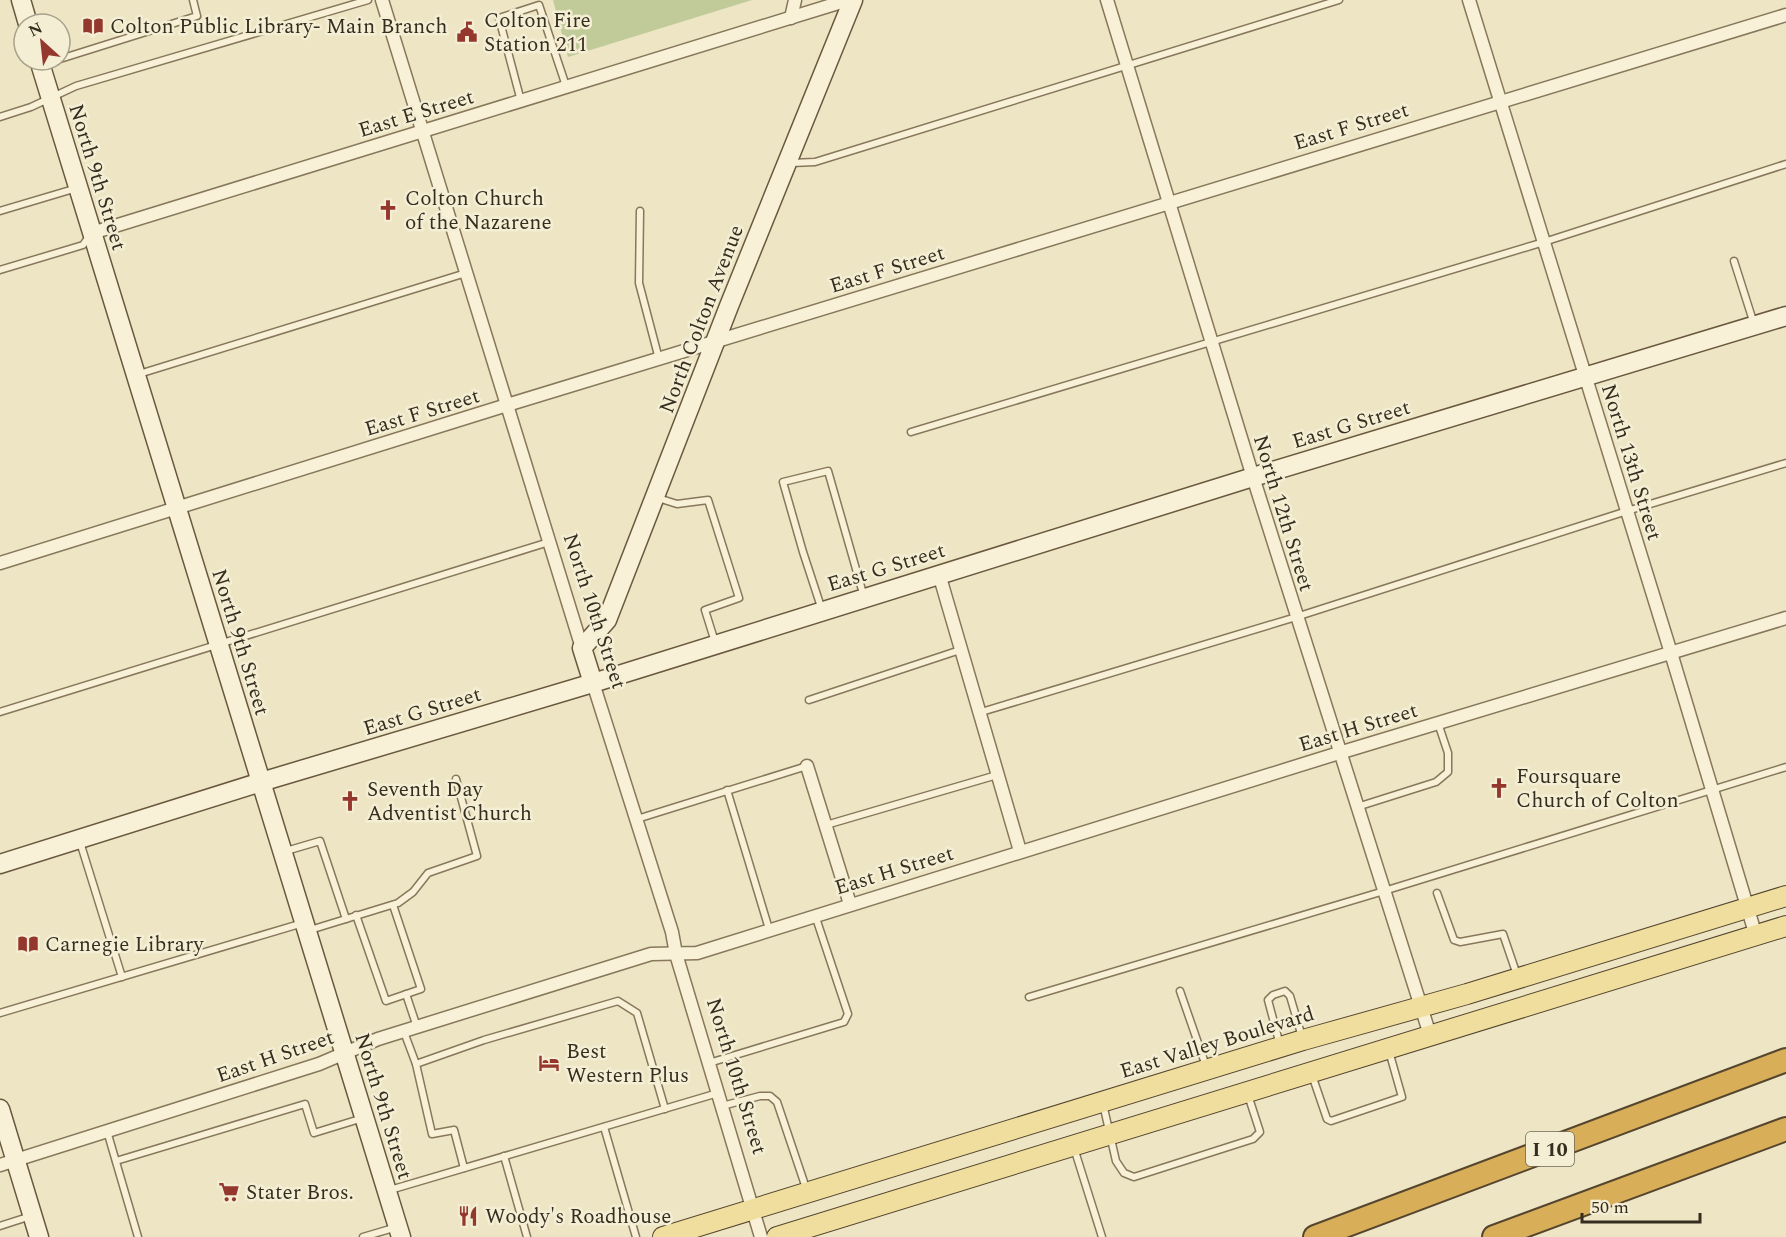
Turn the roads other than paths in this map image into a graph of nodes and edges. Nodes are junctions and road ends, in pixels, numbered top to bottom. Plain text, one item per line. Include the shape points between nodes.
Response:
1 (192, 0) edge
2 (368, 0) edge
3 (382, 0) edge
4 (795, 0) edge
5 (850, 0) edge
6 (1107, 0) edge
7 (1340, 0) edge
8 (1469, 0) edge
9 (1786, 15) edge
10 (791, 18) junction
11 (72, 56) edge
12 (1127, 66) junction
13 (43, 72) edge
14 (567, 87) junction
15 (50, 97) junction
16 (521, 101) junction
17 (1500, 101) junction
18 (0, 117) edge
19 (423, 131) junction
20 (786, 163) junction
21 (1786, 164) edge
22 (77, 187) junction
23 (1169, 202) junction
24 (640, 211) dead end
25 (0, 212) edge
26 (92, 233) junction
27 (1544, 242) junction
28 (1734, 261) dead end
29 (0, 270) edge
30 (466, 273) junction
31 (1786, 316) edge
32 (1754, 325) junction
33 (1211, 342) junction
34 (716, 343) junction
35 (660, 360) junction
36 (135, 375) junction
37 (1585, 376) junction
38 (507, 405) junction
39 (911, 432) dead end
40 (1786, 463) edge
41 (1253, 477) junction
42 (654, 497) junction
43 (177, 509) junction
44 (1627, 511) junction
45 (549, 542) junction
46 (0, 563) edge
47 (939, 574) junction
48 (864, 597) junction
49 (822, 610) junction
50 (1296, 616) junction
51 (1786, 618) edge
52 (218, 644) junction
53 (715, 644) junction
54 (582, 648) junction
55 (960, 650) junction
56 (1671, 653) junction
57 (593, 683) junction
58 (809, 700) dead end
59 (0, 712) edge
60 (978, 713) junction
61 (1438, 723) junction
62 (1339, 753) junction
63 (807, 766) joint
64 (1786, 767) edge
65 (997, 775) junction
66 (456, 779) dead end
67 (261, 782) junction
68 (728, 790) junction
69 (1712, 790) junction
70 (1356, 807) junction
71 (637, 819) junction
72 (825, 825) junction
73 (79, 839) junction
74 (1020, 851) junction
75 (282, 852) junction
76 (0, 864) edge
77 (1384, 891) junction
78 (1437, 893) dead end
79 (1786, 896) edge
80 (850, 903) junction
81 (393, 905) junction
82 (1747, 908) junction
83 (356, 915) junction
84 (815, 915) junction
85 (346, 919) junction
86 (305, 927) junction
87 (1786, 927) edge
88 (769, 929) junction
89 (1756, 936) junction
90 (676, 954) junction
91 (122, 977) junction
92 (1518, 978) junction
93 (1180, 991) dead end
94 (406, 994) junction
95 (1029, 997) dead end
96 (1422, 1007) junction
97 (0, 1013) edge
98 (417, 1027) junction
99 (404, 1031) junction
100 (1430, 1035) junction
101 (1304, 1040) junction
102 (1281, 1047) junction
103 (1388, 1048) junction
104 (345, 1053) junction
105 (1786, 1060) edge
106 (709, 1063) junction
107 (416, 1064) junction
108 (1207, 1070) junction
109 (1311, 1072) junction
110 (1246, 1092) junction
111 (718, 1093) junction
112 (1102, 1102) junction
113 (722, 1106) junction
114 (0, 1109) edge
115 (666, 1109) junction
116 (364, 1118) junction
117 (604, 1127) junction
118 (107, 1130) junction
119 (1786, 1130) edge
120 (1110, 1134) junction
121 (1072, 1145) junction
122 (504, 1156) junction
123 (116, 1161) junction
124 (8, 1162) edge
125 (464, 1168) junction
126 (387, 1191) junction
127 (808, 1193) junction
128 (1600, 1198) junction
129 (753, 1209) junction
130 (32, 1215) junction
131 (0, 1226) edge
132 (399, 1232) edge
133 (39, 1237) edge
134 (138, 1237) edge
135 (363, 1237) edge
136 (527, 1237) edge
137 (636, 1237) edge
138 (663, 1237) edge
139 (762, 1237) edge
140 (777, 1237) edge
141 (1102, 1237) edge
142 (1315, 1237) edge
143 (1494, 1237) edge
144 (1513, 1237) edge

1 - 11 lane via 197,16
2 - 15 lane via 75,86
3 - 19 street, North 10th Street
4 - 10 street
5 - 10 street, East E Street
5 - 20 street, North Colton Avenue
6 - 12 street, North 12th Street
7 - 12 lane
8 - 17 street, North 13th Street
9 - 17 street, East F Street
10 - 14 street, East E Street
12 - 20 lane via 814,162
12 - 23 street, North 12th Street
13 - 15 street, North 9th Street
14 - 16 street, East E Street
14 - 16 lane via 539,5 499,18
15 - 18 lane
15 - 22 street, North 9th Street
16 - 19 street, East E Street
17 - 23 street, East F Street
17 - 27 street, North 13th Street
19 - 26 street, East E Street
19 - 30 street, North 10th Street
20 - 34 street, North Colton Avenue
21 - 27 lane
22 - 25 lane
22 - 26 street, North 9th Street
23 - 33 street, North 12th Street
23 - 34 street, East F Street
24 - 35 lane via 639,283
26 - 29 lane, East E Street via 83,244
26 - 36 street, North 9th Street
27 - 33 lane
27 - 37 street, North 13th Street
28 - 32 lane
30 - 36 lane
30 - 38 street, North 10th Street
31 - 32 street, East G Street
32 - 37 street, East G Street
33 - 39 lane
33 - 41 street, North 12th Street
34 - 35 street, East F Street
34 - 42 street, North Colton Avenue
35 - 38 street, East F Street
36 - 43 street, North 9th Street
37 - 41 street, East G Street
37 - 44 street, North 13th Street
38 - 43 street, East F Street
38 - 45 street, North 10th Street
40 - 44 lane
41 - 47 street, East G Street
41 - 50 street, North 12th Street
42 - 53 lane via 677,504 708,500 739,598 705,610
42 - 54 street, North Colton Avenue via 607,620
43 - 46 street, East F Street
43 - 52 street, North 9th Street
44 - 50 lane
44 - 56 street, North 13th Street
45 - 52 lane
45 - 54 street, North 10th Street
47 - 48 street, East G Street
47 - 55 street
48 - 49 street, East G Street
48 - 49 lane via 828,471 783,482
49 - 53 street, East G Street
50 - 60 lane
50 - 62 street, North 12th Street
51 - 56 street, East H Street
52 - 59 lane
52 - 67 street, North 9th Street
53 - 57 street, East G Street
54 - 57 street, North 10th Street
55 - 58 lane
55 - 60 street
56 - 61 street, East H Street
56 - 69 street, North 13th Street
57 - 67 street, East G Street
57 - 71 street, North 10th Street
60 - 65 street
61 - 62 street, East H Street
61 - 70 lane via 1448,753 1448,772 1436,782
62 - 70 street, North 12th Street
62 - 74 street, East H Street
63 - 68 lane
63 - 72 street
64 - 69 lane
65 - 72 lane
65 - 74 street
66 - 81 lane via 477,856 428,873 413,892
67 - 73 street, East G Street
67 - 75 street, North 9th Street
68 - 71 lane
68 - 88 lane
69 - 77 lane
69 - 82 street, North 13th Street
70 - 77 street, North 12th Street
71 - 90 street, North 10th Street
72 - 80 street
73 - 76 street, East G Street
73 - 91 lane
74 - 80 street, East H Street
75 - 85 lane via 320,841
75 - 86 street, North 9th Street
77 - 95 lane
77 - 96 street, North 12th Street
78 - 92 lane via 1454,940 1503,934
79 - 82 main road, East Valley Boulevard
80 - 84 street, East H Street
81 - 83 lane
81 - 94 lane via 421,989
82 - 89 street, North 13th Street
82 - 92 main road, East Valley Boulevard
83 - 85 lane
83 - 94 lane via 386,1001
84 - 88 street, East H Street
84 - 106 lane via 848,1014 844,1022
85 - 86 lane
86 - 91 lane
86 - 104 street, North 9th Street
87 - 89 main road
88 - 90 street, East H Street via 696,953
89 - 100 main road
90 - 98 street, East H Street via 651,954
90 - 106 street, North 10th Street
91 - 97 lane
92 - 96 main road, East Valley Boulevard
93 - 108 lane
94 - 98 lane
96 - 100 street, North 12th Street
96 - 101 main road, East Valley Boulevard
98 - 99 street, East H Street
99 - 104 street, East H Street
99 - 107 lane
100 - 103 main road
101 - 102 main road, East Valley Boulevard
101 - 102 lane via 1285,991 1268,1000
102 - 108 main road, East Valley Boulevard
103 - 109 main road
103 - 109 lane via 1402,1097 1331,1121
104 - 116 street, North 9th Street
104 - 118 street, East H Street
105 - 142 highway, I 10
106 - 111 street, North 10th Street
107 - 115 lane via 618,1001 637,1013
107 - 125 lane via 432,1134 454,1130
108 - 112 main road, East Valley Boulevard
109 - 110 main road
110 - 120 main road
110 - 120 lane via 1260,1132 1253,1140 1134,1177 1124,1173 1116,1161
111 - 113 street, North 10th Street
111 - 115 lane
112 - 120 lane
112 - 127 main road, East Valley Boulevard
113 - 127 lane via 760,1096 770,1096 777,1102
113 - 129 street, North 10th Street
114 - 124 street
115 - 117 lane
116 - 123 lane via 314,1133 305,1104
116 - 126 street, North 9th Street
117 - 122 lane
117 - 137 lane
118 - 123 lane
118 - 124 street, East H Street
119 - 128 highway
120 - 121 main road
121 - 140 main road
121 - 141 lane
122 - 125 lane
122 - 136 lane
123 - 134 lane
124 - 130 street
125 - 126 lane
126 - 132 street, North 9th Street
127 - 129 main road, East Valley Boulevard
128 - 143 highway
128 - 144 highway
129 - 138 main road, East Valley Boulevard
129 - 139 street, North 10th Street
130 - 131 lane
130 - 133 street
132 - 135 lane

